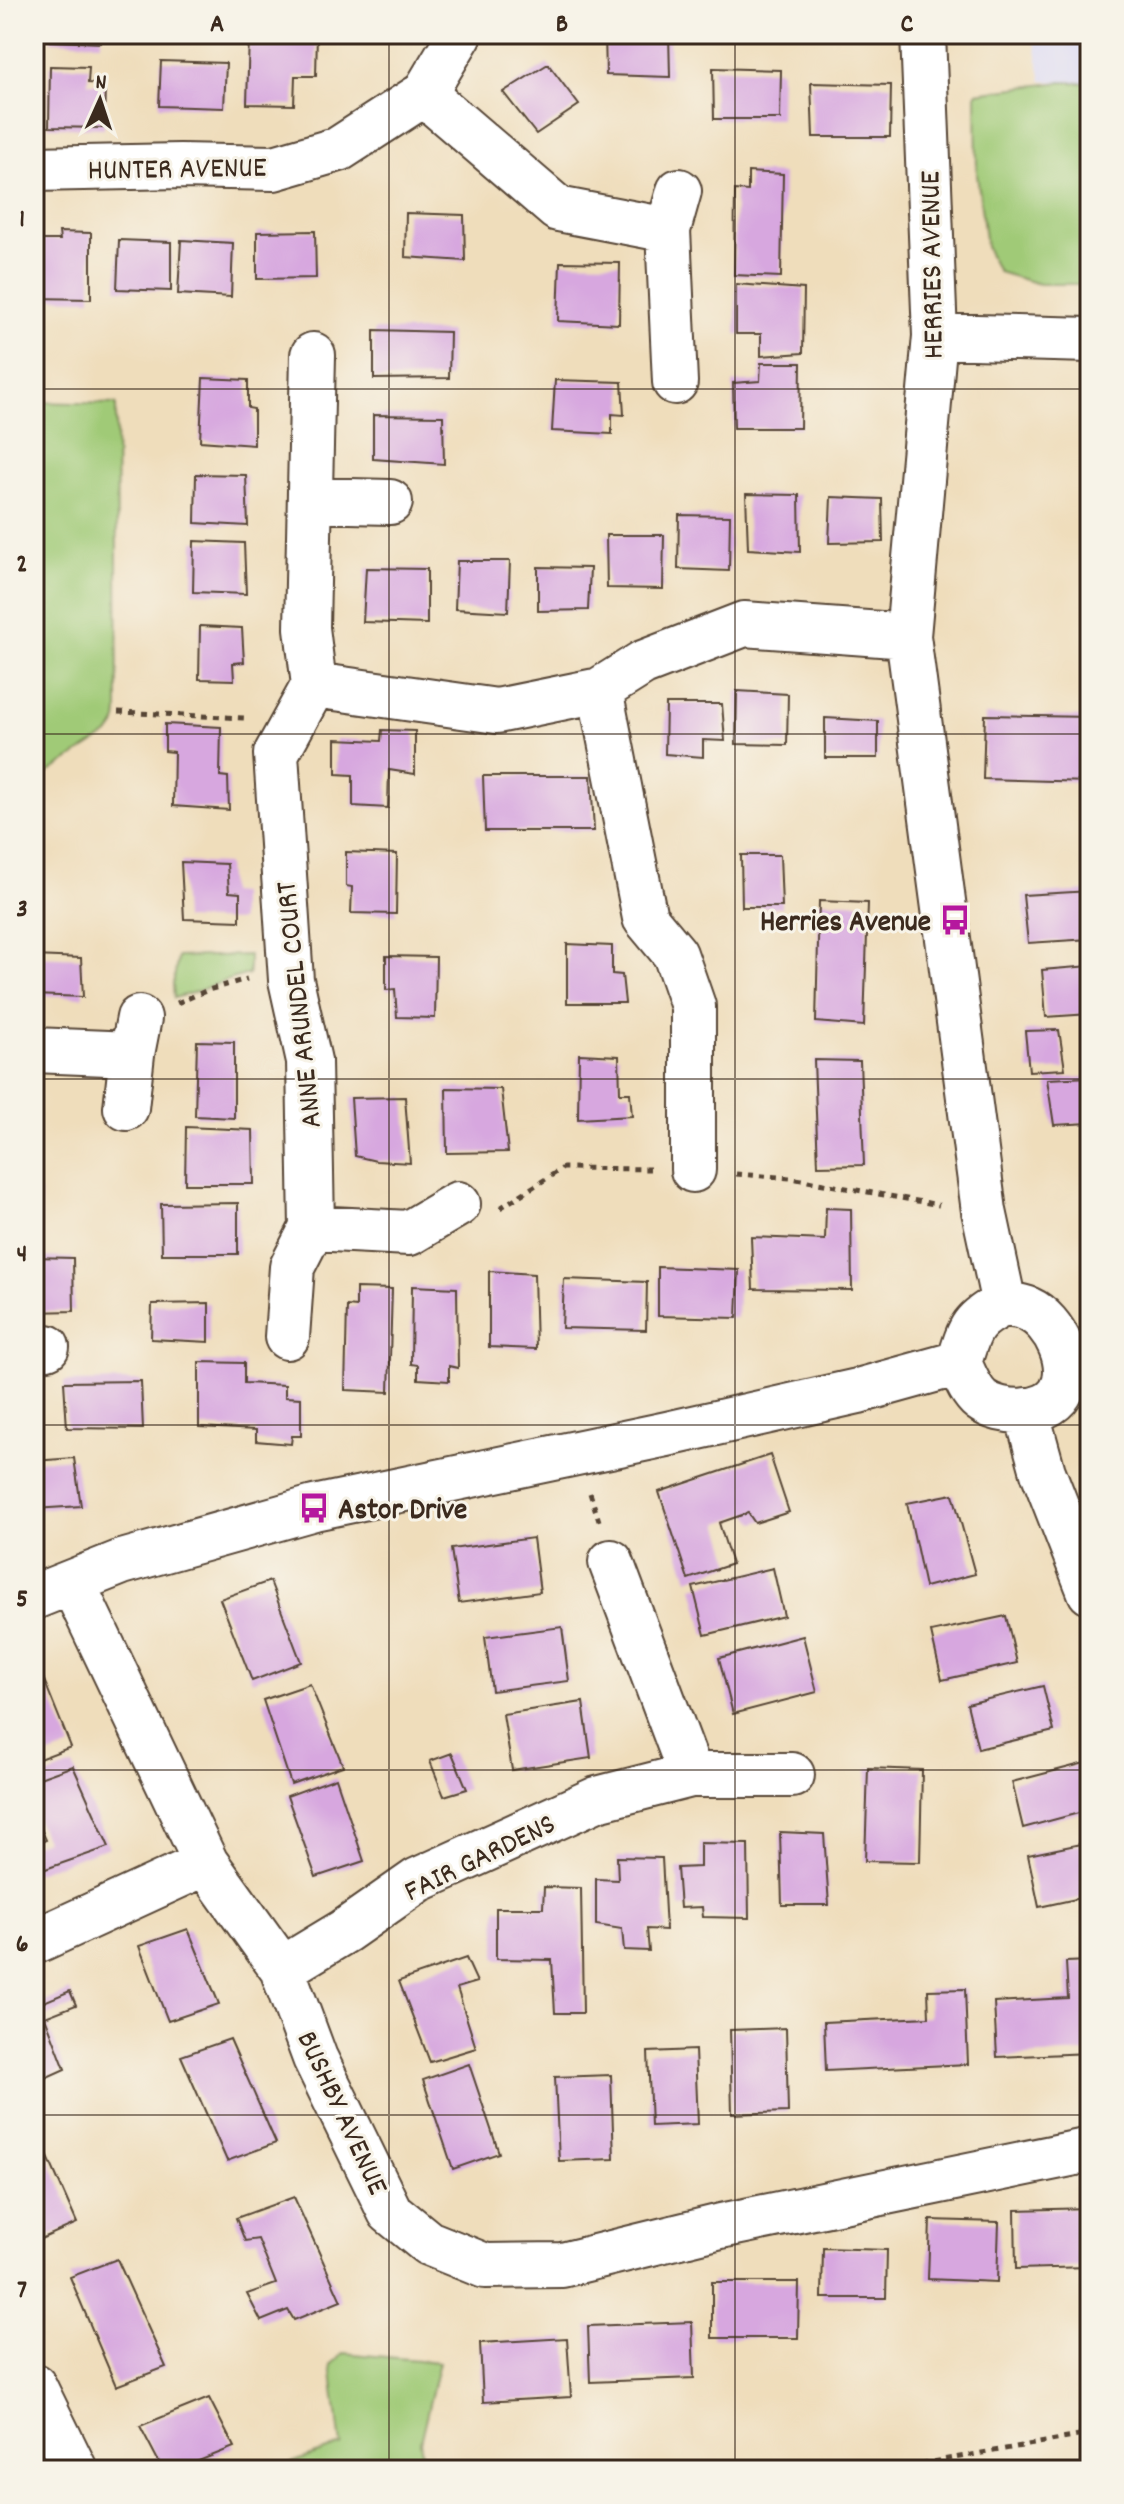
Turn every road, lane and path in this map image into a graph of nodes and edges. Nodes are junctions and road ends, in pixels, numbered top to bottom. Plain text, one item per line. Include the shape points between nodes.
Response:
1 (460, 34) edge
2 (923, 34) edge
3 (424, 94) junction
4 (34, 169) edge
5 (935, 336) junction
6 (1090, 340) edge
7 (313, 355) dead end
8 (675, 382) dead end
9 (310, 500) junction
10 (390, 502) dead end
11 (908, 636) junction
12 (314, 685) junction
13 (600, 690) junction
14 (118, 712) dead end
15 (245, 718) dead end
16 (290, 966) junction
17 (136, 1036) junction
18 (34, 1050) edge
19 (126, 1108) dead end
20 (693, 1170) junction
21 (458, 1204) joint
22 (984, 1211) junction
23 (312, 1228) junction
24 (1004, 1304) junction
25 (287, 1337) dead end
26 (1074, 1338) edge
27 (959, 1363) junction
28 (1026, 1410) junction
29 (578, 1453) junction
30 (611, 1562) joint
31 (53, 1590) edge
32 (1090, 1592) edge
33 (691, 1775) junction
34 (792, 1775) dead end
35 (206, 1863) junction
36 (34, 1942) edge
37 (282, 1969) junction
38 (1090, 2150) edge
39 (34, 2386) edge
40 (44, 2432) edge
41 (1090, 2434) edge
42 (75, 2470) edge
43 (886, 2470) edge

1 - 3 street, HUNTER AVENUE
2 - 5 street, HERRIES AVENUE
3 - 4 street, HUNTER AVENUE via 339,149 274,168
3 - 8 street via 558,209 674,210
5 - 6 street
5 - 11 street, HERRIES AVENUE
7 - 9 street
9 - 10 street
9 - 12 street via 307,628
11 - 13 street via 744,624 643,663
11 - 22 street, HERRIES AVENUE
12 - 13 street via 497,711
12 - 16 street, ANNE ARUNDEL COURT via 276,754
13 - 20 street via 645,918 675,954 693,1006
14 - 15 path
16 - 17 path via 208,990
16 - 23 street, ANNE ARUNDEL COURT via 309,1061
17 - 18 street
17 - 19 street
20 - 21 path via 563,1168 499,1208
20 - 22 path via 791,1178
21 - 23 street via 409,1233
22 - 24 street, HERRIES AVENUE
23 - 25 street via 292,1267 276,1278
24 - 26 street via 1029,1309
24 - 27 street via 983,1313
26 - 28 street via 1059,1396
27 - 28 street via 981,1400 1005,1410
27 - 29 street via 858,1391
28 - 32 street via 1043,1472
29 - 30 path
29 - 31 street via 314,1508 122,1562
30 - 33 street
31 - 35 street, BUSHBY AVENUE
33 - 34 street, FAIR GARDENS
33 - 37 street, FAIR GARDENS via 597,1799 418,1880
35 - 36 street
35 - 37 street, BUSHBY AVENUE
37 - 38 street, BUSHBY AVENUE via 315,2058 390,2212 428,2243 485,2266 562,2265 721,2226
39 - 40 street
40 - 42 street
41 - 43 path

